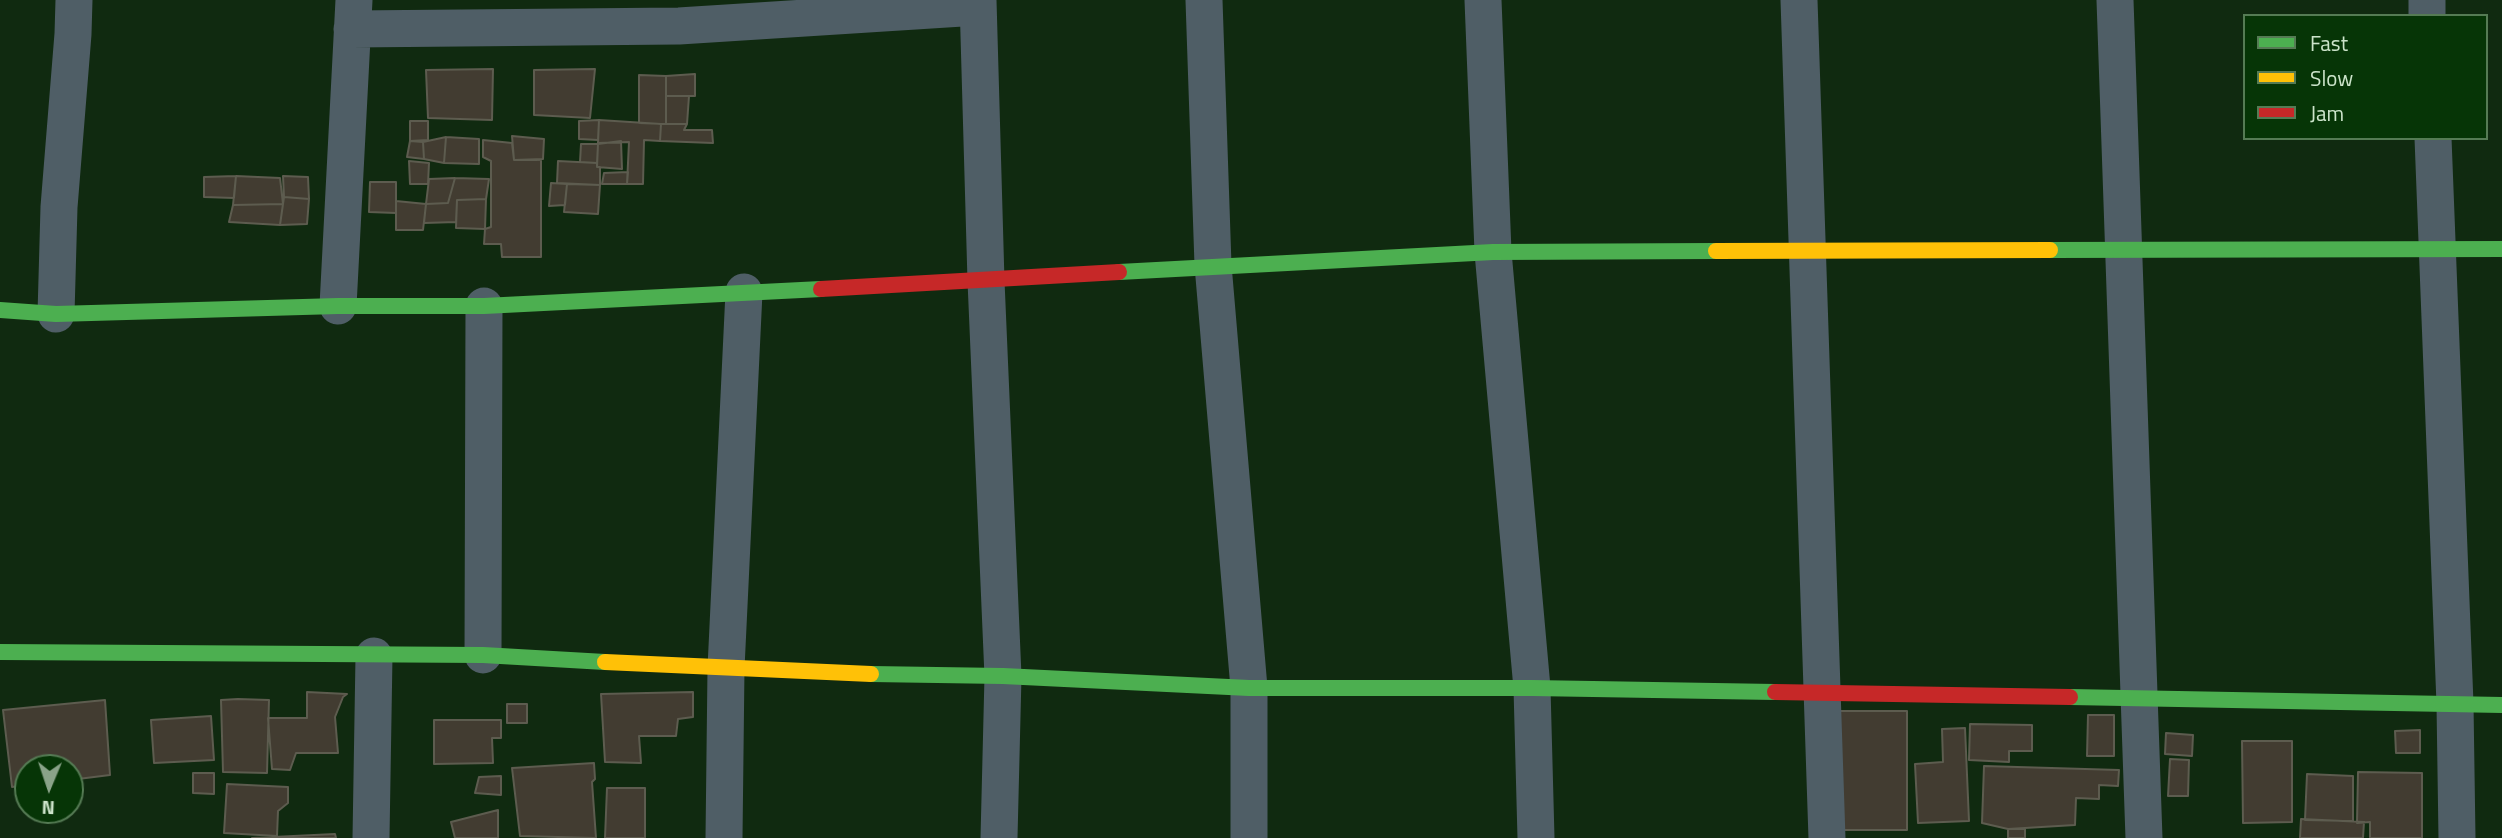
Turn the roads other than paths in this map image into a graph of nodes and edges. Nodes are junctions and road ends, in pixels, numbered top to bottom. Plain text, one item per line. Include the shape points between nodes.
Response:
1 (74, 0) edge
2 (1204, 0) edge
3 (1483, 0) edge
4 (1799, 0) edge
5 (2115, 0) edge
6 (978, 4) edge
7 (353, 14) edge
8 (2433, 140) edge
9 (2502, 249) edge
10 (2123, 250) junction
11 (2438, 250) junction
12 (1493, 252) junction
13 (1808, 252) junction
14 (1213, 265) junction
15 (986, 281) junction
16 (744, 292) junction
17 (338, 306) junction
18 (484, 306) junction
19 (0, 310) edge
20 (56, 314) junction
21 (0, 652) edge
22 (483, 655) junction
23 (374, 656) junction
24 (726, 668) junction
25 (1003, 676) junction
26 (1249, 688) junction
27 (1532, 688) junction
28 (1822, 694) junction
29 (2138, 700) junction
30 (2455, 704) junction
31 (2502, 705) edge
32 (371, 838) edge
33 (724, 838) edge
34 (999, 838) edge
35 (1249, 838) edge
36 (1536, 838) edge
37 (1827, 838) edge
38 (2144, 838) edge
39 (2457, 838) edge

1 - 20 street
2 - 14 street
3 - 12 street
4 - 13 street
5 - 10 street
6 - 7 street via 679,26
6 - 15 street
7 - 17 street
8 - 11 street
9 - 11 street
10 - 11 street
10 - 13 street
10 - 29 street
11 - 30 street
12 - 13 street
12 - 14 street
12 - 27 street
13 - 28 street
14 - 15 street
14 - 26 street
15 - 16 street
15 - 25 street
16 - 18 street
16 - 24 street
17 - 18 street
17 - 20 street
18 - 22 street
19 - 20 street
21 - 23 street
22 - 23 street
22 - 24 street
23 - 32 street
24 - 25 street
24 - 33 street
25 - 26 street
25 - 34 street
26 - 27 street
26 - 35 street
27 - 28 street
27 - 36 street
28 - 29 street
28 - 37 street
29 - 30 street
29 - 38 street
30 - 31 street
30 - 39 street

